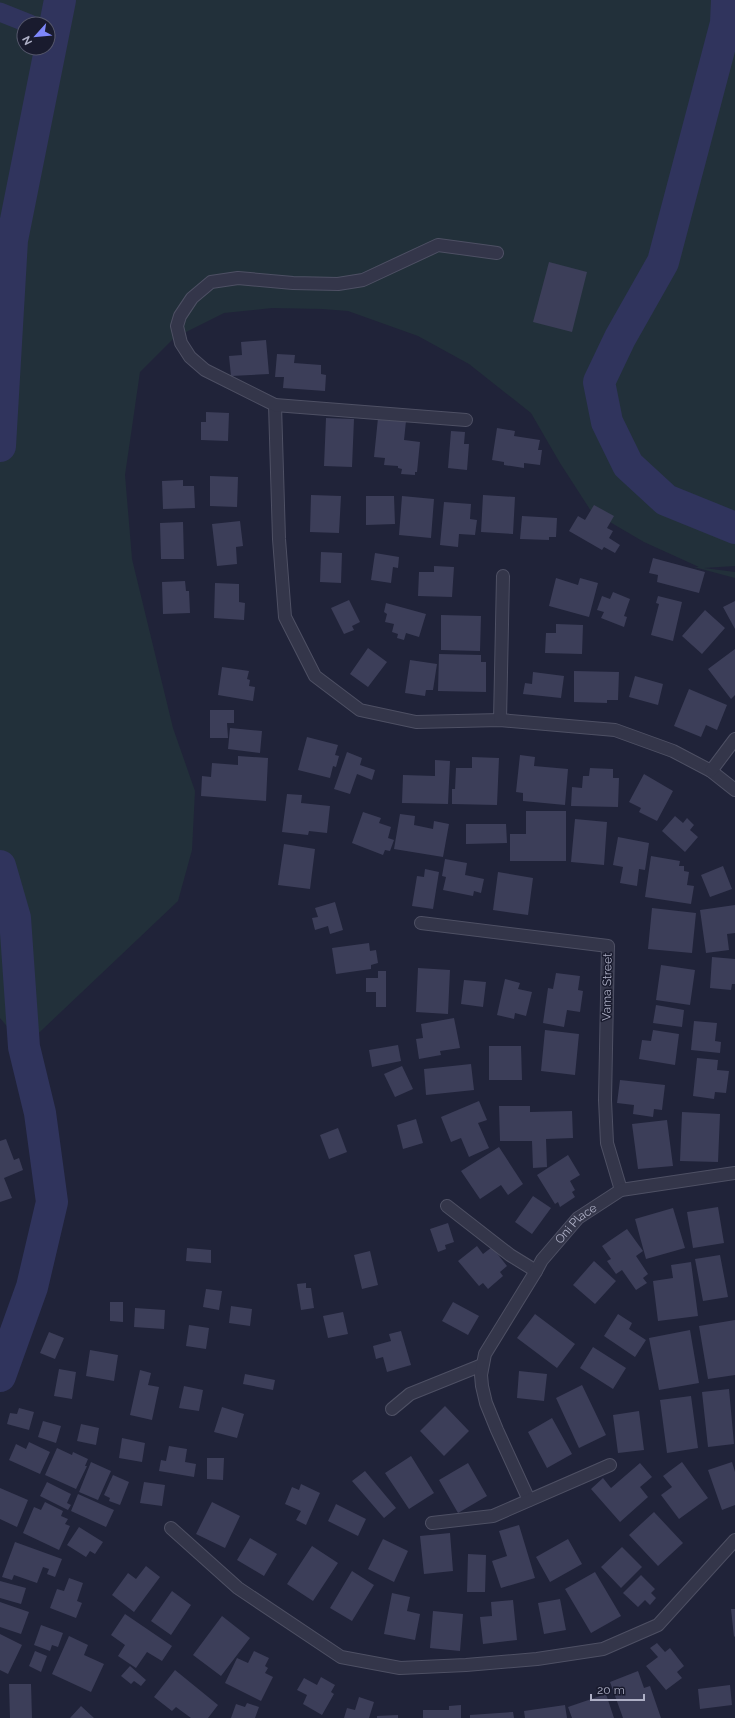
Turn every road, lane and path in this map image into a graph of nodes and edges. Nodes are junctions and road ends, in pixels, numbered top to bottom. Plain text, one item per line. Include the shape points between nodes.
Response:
1 (497, 253) dead end
2 (275, 405) junction
3 (466, 420) dead end
4 (503, 576) dead end
5 (500, 720) junction
6 (735, 739) edge
7 (711, 771) junction
8 (735, 790) edge
9 (421, 923) dead end
10 (735, 1173) edge
11 (621, 1190) junction
12 (447, 1206) dead end
13 (536, 1271) junction
14 (482, 1365) junction
15 (392, 1409) dead end
16 (610, 1465) dead end
17 (529, 1500) junction
18 (432, 1523) dead end
19 (171, 1528) dead end
20 (735, 1540) edge

1 - 2 street via 438,244 363,280 338,284 238,278 211,282 192,298 180,316 177,326 181,343 190,357 205,370
2 - 3 street
2 - 5 street via 279,539 285,617 315,676 360,710 416,722
4 - 5 street
5 - 7 street via 615,730 673,751
6 - 7 street
7 - 8 street
9 - 11 street, Vama Street via 608,946 605,1100 607,1143
10 - 11 street, Oni Place
11 - 13 street, Oni Place via 578,1218 542,1260
12 - 13 street via 498,1247
13 - 14 street, Oni Place via 485,1354
14 - 15 street via 410,1394
14 - 17 street via 482,1386 486,1403
16 - 17 street
17 - 18 street via 494,1516
19 - 20 street via 238,1588 341,1657 400,1668 537,1659 603,1649 658,1625

